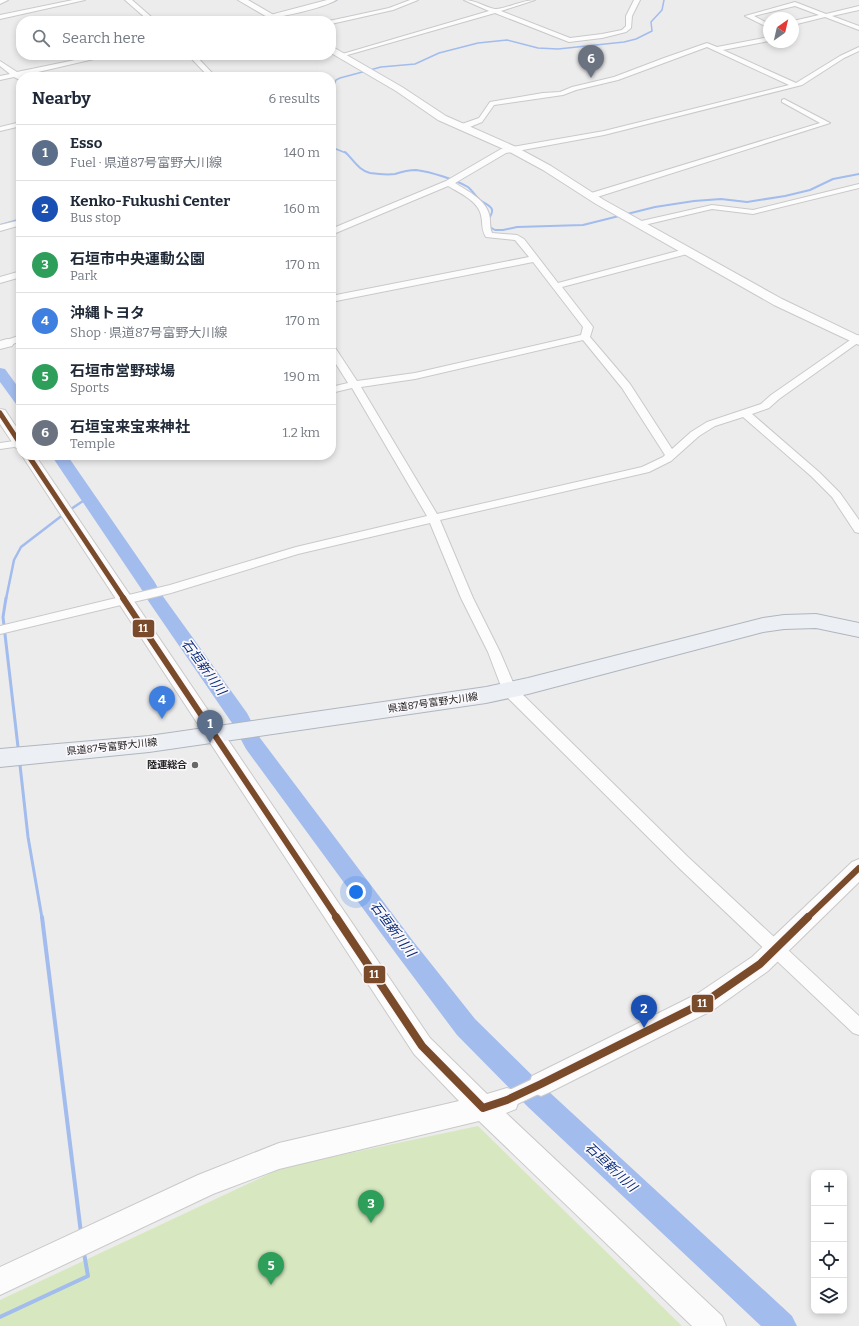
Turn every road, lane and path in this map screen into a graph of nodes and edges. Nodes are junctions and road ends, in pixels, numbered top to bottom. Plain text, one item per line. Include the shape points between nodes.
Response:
1 (4, 0) edge
2 (82, 0) edge
3 (128, 0) edge
4 (242, 0) edge
5 (333, 0) edge
6 (341, 0) edge
7 (415, 0) edge
8 (467, 0) edge
9 (532, 0) edge
10 (637, 0) edge
11 (0, 2) edge
12 (859, 8) edge
13 (496, 11) junction
14 (763, 12) edge
15 (764, 12) edge
16 (827, 15) junction
17 (0, 16) edge
18 (147, 16) edge
19 (271, 16) edge
20 (285, 16) edge
21 (287, 16) edge
22 (336, 21) edge
23 (799, 22) edge
24 (763, 23) edge
25 (859, 28) edge
26 (763, 39) edge
27 (716, 49) junction
28 (859, 49) edge
29 (336, 52) edge
30 (342, 55) junction
31 (76, 60) edge
32 (86, 60) edge
33 (199, 60) edge
34 (0, 63) edge
35 (32, 72) edge
36 (34, 72) edge
37 (209, 72) edge
38 (16, 75) edge
39 (16, 76) edge
40 (0, 77) edge
41 (795, 85) junction
42 (784, 101) dead end
43 (16, 125) edge
44 (462, 127) junction
45 (0, 129) edge
46 (512, 149) junction
47 (449, 183) junction
48 (859, 186) edge
49 (591, 196) junction
50 (16, 215) edge
51 (0, 220) edge
52 (16, 223) edge
53 (640, 224) junction
54 (0, 228) edge
55 (336, 230) edge
56 (688, 251) junction
57 (533, 259) junction
58 (16, 275) edge
59 (0, 280) edge
60 (556, 286) junction
61 (336, 298) edge
62 (585, 337) junction
63 (858, 339) edge
64 (16, 340) edge
65 (3, 344) edge
66 (336, 356) edge
67 (354, 385) junction
68 (336, 389) edge
69 (0, 413) edge
70 (745, 413) junction
71 (16, 437) edge
72 (0, 446) edge
73 (16, 446) edge
74 (671, 455) junction
75 (32, 460) edge
76 (433, 517) junction
77 (859, 529) edge
78 (133, 599) junction
79 (3, 629) edge
80 (859, 630) edge
81 (509, 690) junction
82 (223, 734) junction
83 (0, 758) edge
84 (859, 868) edge
85 (776, 948) junction
86 (859, 1027) edge
87 (541, 1084) joint
88 (507, 1100) joint
89 (483, 1108) junction
90 (0, 1281) edge
91 (712, 1326) edge

1 - 11 street
2 - 17 street
3 - 18 street
4 - 19 street
5 - 20 street
6 - 21 street
7 - 22 street via 390,9
8 - 13 street
9 - 13 street
10 - 13 street via 629,16 629,28 624,31 569,40
12 - 16 street
13 - 30 street
14 - 24 street via 748,16
15 - 16 street via 795,4
16 - 23 street
16 - 25 street
26 - 27 street
27 - 41 street
27 - 44 street via 707,45 616,79 574,88 561,94 492,104 480,120
28 - 41 street via 842,57 805,82
29 - 30 street
30 - 44 street via 400,89 442,118
31 - 35 street
32 - 36 street
33 - 37 street
34 - 38 street
39 - 40 street
41 - 46 street via 604,133
42 - 49 street via 826,123
43 - 45 street
44 - 46 street
46 - 47 street via 504,151
46 - 49 street
47 - 55 street
47 - 57 street via 481,206 485,213 485,230 489,235 517,238
48 - 53 street via 753,212 712,207
49 - 53 street
50 - 51 street
52 - 54 street
53 - 56 street
56 - 60 street
56 - 63 street via 778,302
57 - 60 street
57 - 61 street
58 - 59 street
60 - 62 street via 588,327
62 - 67 street via 415,376
62 - 74 street via 626,386
63 - 70 street via 765,406
64 - 65 street
66 - 67 street
67 - 68 street
67 - 76 street
69 - 71 street
70 - 74 street via 716,422 695,434
70 - 77 street via 816,474 836,495
72 - 73 street
74 - 76 street via 660,464 645,470
75 - 78 street
76 - 78 street via 296,551
76 - 81 street
78 - 79 street
78 - 82 street
80 - 81 main road, 県道87号富野大川線 via 816,621 763,625
81 - 82 main road, 県道87号富野大川線
81 - 85 street via 683,862
82 - 83 main road, 県道87号富野大川線 via 110,749
82 - 89 street via 422,1046
84 - 85 street
85 - 86 street
85 - 87 street via 760,964 705,1002
87 - 88 street
88 - 89 street
89 - 90 street via 279,1156 207,1184
89 - 91 street

